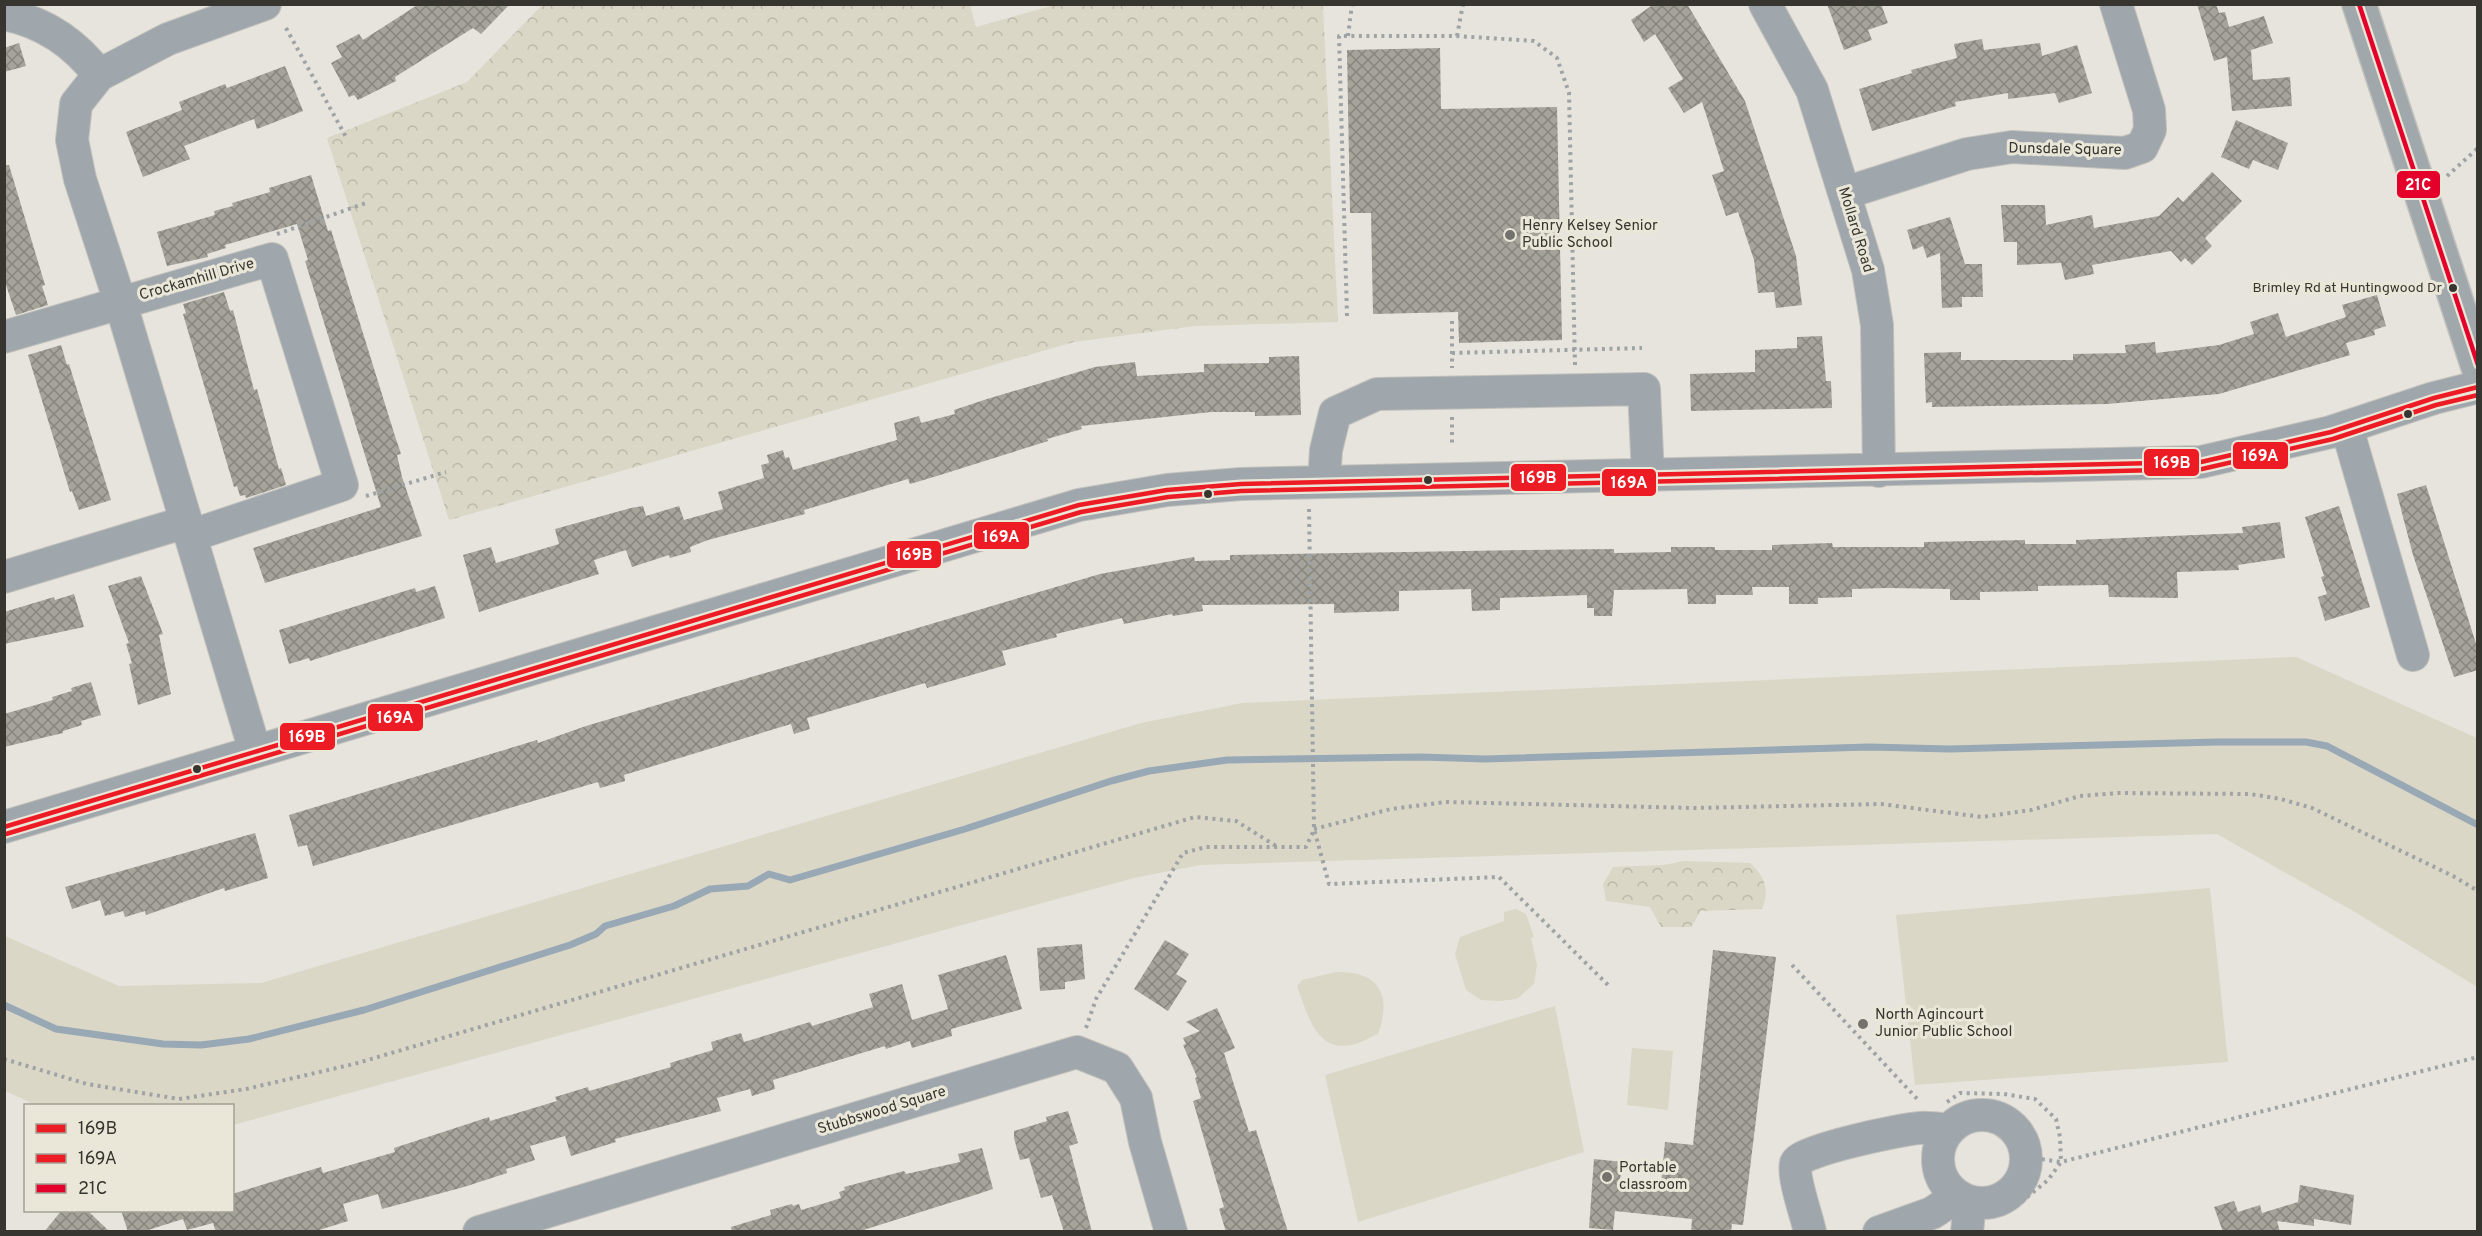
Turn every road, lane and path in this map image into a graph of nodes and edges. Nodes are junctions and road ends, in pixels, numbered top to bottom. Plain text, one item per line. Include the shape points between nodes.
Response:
1 (265, 4) edge
2 (1352, 4) edge
3 (1462, 4) edge
4 (1765, 4) edge
5 (2116, 4) edge
6 (2359, 4) edge
7 (4, 14) edge
8 (286, 28) dead end
9 (1348, 36) junction
10 (1457, 36) junction
11 (99, 75) junction
12 (346, 137) dead end
13 (2478, 148) edge
14 (2446, 176) dead end
15 (1845, 193) junction
16 (369, 202) dead end
17 (272, 259) junction
18 (120, 302) junction
19 (1347, 316) dead end
20 (4, 337) edge
21 (1642, 348) dead end
22 (1575, 350) junction
23 (1452, 353) dead end
24 (2478, 367) edge
25 (1575, 368) dead end
26 (2478, 387) edge
27 (2347, 428) junction
28 (1879, 471) junction
29 (446, 472) dead end
30 (1648, 476) junction
31 (342, 485) junction
32 (1316, 494) junction
33 (188, 529) junction
34 (4, 577) edge
35 (2413, 655) dead end
36 (255, 751) junction
37 (4, 827) edge
38 (1314, 829) junction
39 (1276, 846) junction
40 (2478, 891) edge
41 (1791, 965) dead end
42 (1608, 985) dead end
43 (1077, 1052) junction
44 (2478, 1057) edge
45 (4, 1059) edge
46 (1923, 1105) dead end
47 (1947, 1116) junction
48 (2027, 1157) junction
49 (2061, 1162) junction
50 (2014, 1208) dead end
51 (1965, 1210) edge
52 (479, 1232) edge
53 (1172, 1232) edge
54 (1810, 1232) edge
55 (1879, 1232) edge

1 - 11 street, Crockamhill Drive via 151,47
2 - 9 path
3 - 10 path
4 - 15 street, Mollard Road via 1812,90
5 - 15 street, Dunsdale Square via 2149,110 2150,130 2142,147 2125,153 2012,147 1967,154
6 - 24 main road
7 - 11 street via 50,30 73,44
8 - 12 path
9 - 10 path
9 - 19 path via 1339,36
10 - 22 path via 1534,41 1557,58 1569,93
11 - 18 street, Crockamhill Drive via 76,104 72,140 80,179
13 - 14 path
15 - 28 street, Mollard Road via 1875,301
16 - 17 path via 276,233 281,254
17 - 18 street, Crockamhill Drive
17 - 31 street, Crockamhill Drive
18 - 20 street, Crockamhill Drive
18 - 33 street, Crockamhill Drive
21 - 22 path
22 - 23 path
22 - 25 path
26 - 27 street
27 - 28 street via 2201,462
27 - 35 street
28 - 30 street
29 - 31 path via 359,499 353,482
30 - 32 street
30 - 32 street via 1644,389 1377,394 1335,413
31 - 33 street
32 - 36 street via 1167,490 1079,505
32 - 38 path
33 - 34 street
33 - 36 street, Crockamhill Drive
36 - 37 street
38 - 39 path via 1306,847
38 - 40 path via 1391,809 1446,802 1694,808 1881,804 1982,817 2031,810 2080,796 2250,794 2312,808
38 - 42 path via 1329,884 1499,876
39 - 43 path via 1206,847 1183,853 1096,999
39 - 45 path via 1236,821 1195,817 354,1064 246,1089 179,1099 87,1084
41 - 46 path
43 - 52 street, Stubbswood Square
43 - 53 street via 1117,1068 1136,1098
44 - 49 path
47 - 48 street via 1987,1114 2007,1121 2022,1137
47 - 49 path via 1960,1093 2035,1099 2056,1119
47 - 51 street via 1938,1165 1948,1188
47 - 54 street via 1921,1128 1801,1157 1796,1163 1796,1174
48 - 49 path
48 - 51 street via 2020,1184 2010,1194
49 - 50 path via 2048,1180
51 - 55 street via 1932,1214

